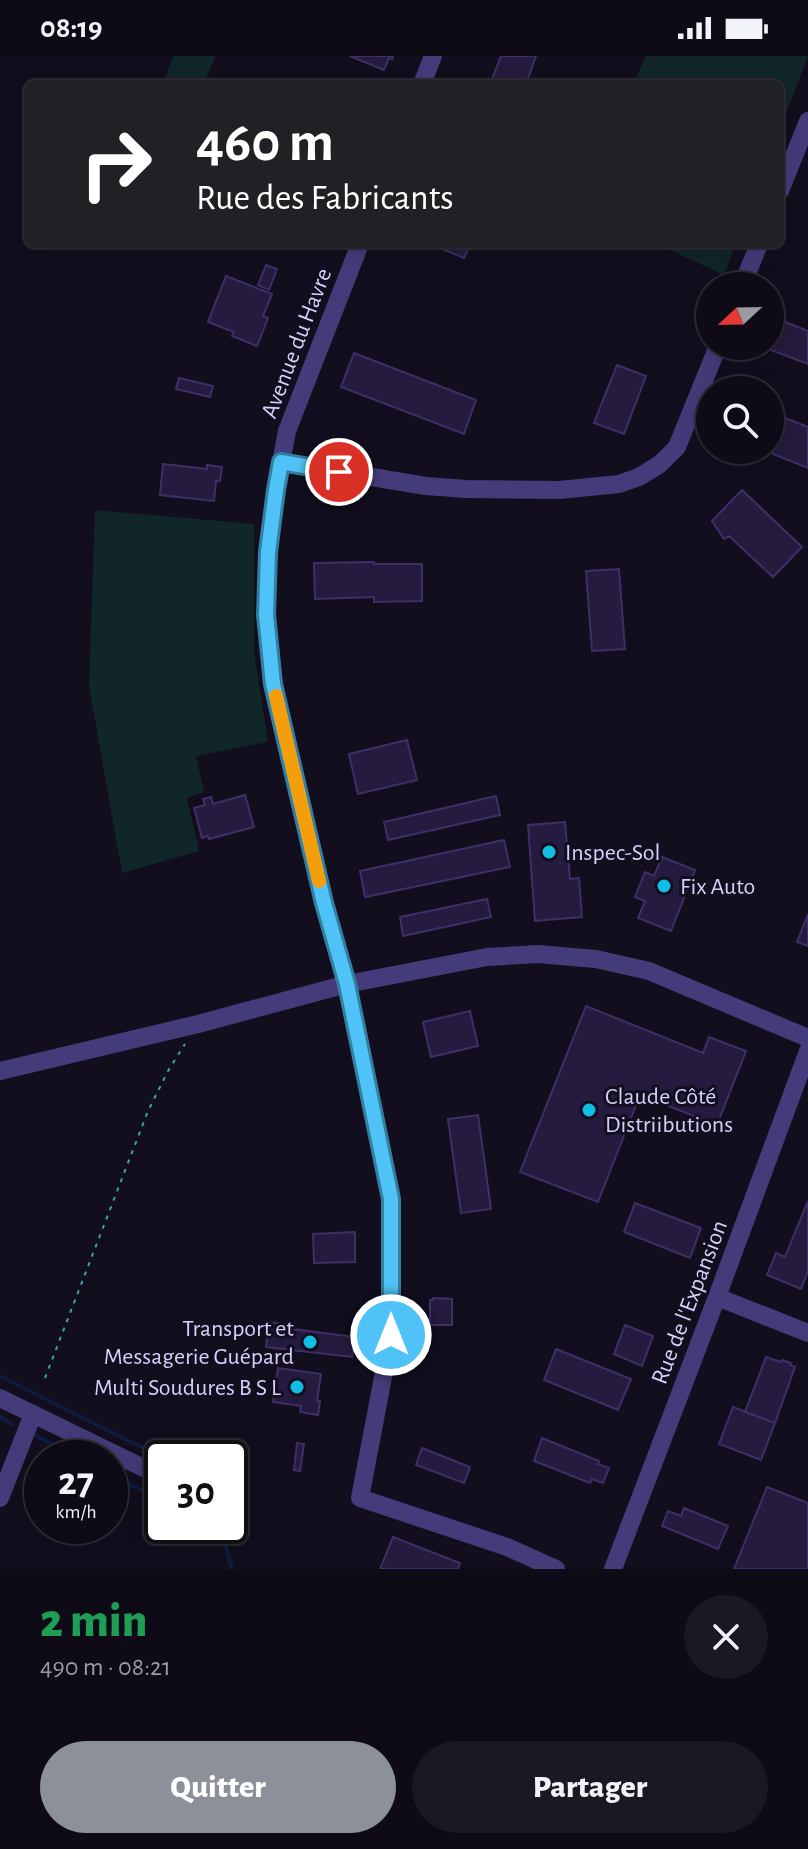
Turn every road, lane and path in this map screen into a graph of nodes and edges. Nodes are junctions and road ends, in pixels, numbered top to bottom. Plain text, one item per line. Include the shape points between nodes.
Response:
1 (433, 56) edge
2 (424, 80) edge
3 (808, 121) edge
4 (784, 181) edge
5 (358, 248) edge
6 (757, 248) edge
7 (748, 272) edge
8 (712, 360) edge
9 (281, 462) junction
10 (347, 984) junction
11 (198, 1024) junction
12 (808, 1038) edge
13 (808, 1051) edge
14 (0, 1071) edge
15 (717, 1297) junction
16 (808, 1333) edge
17 (45, 1378) dead end
18 (0, 1398) edge
19 (33, 1414) junction
20 (144, 1468) edge
21 (0, 1498) edge
22 (556, 1569) edge
23 (613, 1569) edge

1 - 2 street
3 - 4 street
5 - 9 street, Avenue du Havre via 287,431
6 - 7 street
8 - 9 street via 677,447 660,464 619,484 559,490 466,489
9 - 10 street, Avenue du Havre via 266,615 273,684
10 - 11 street
10 - 12 street via 487,957 596,959 649,971
10 - 22 street, Avenue du Havre via 391,1199 391,1335 360,1498
11 - 14 street
11 - 17 path via 148,1111
13 - 15 street, Rue de l'Expansion
15 - 16 street
15 - 23 street, Rue de l'Expansion
18 - 19 street
19 - 20 street
19 - 21 street

